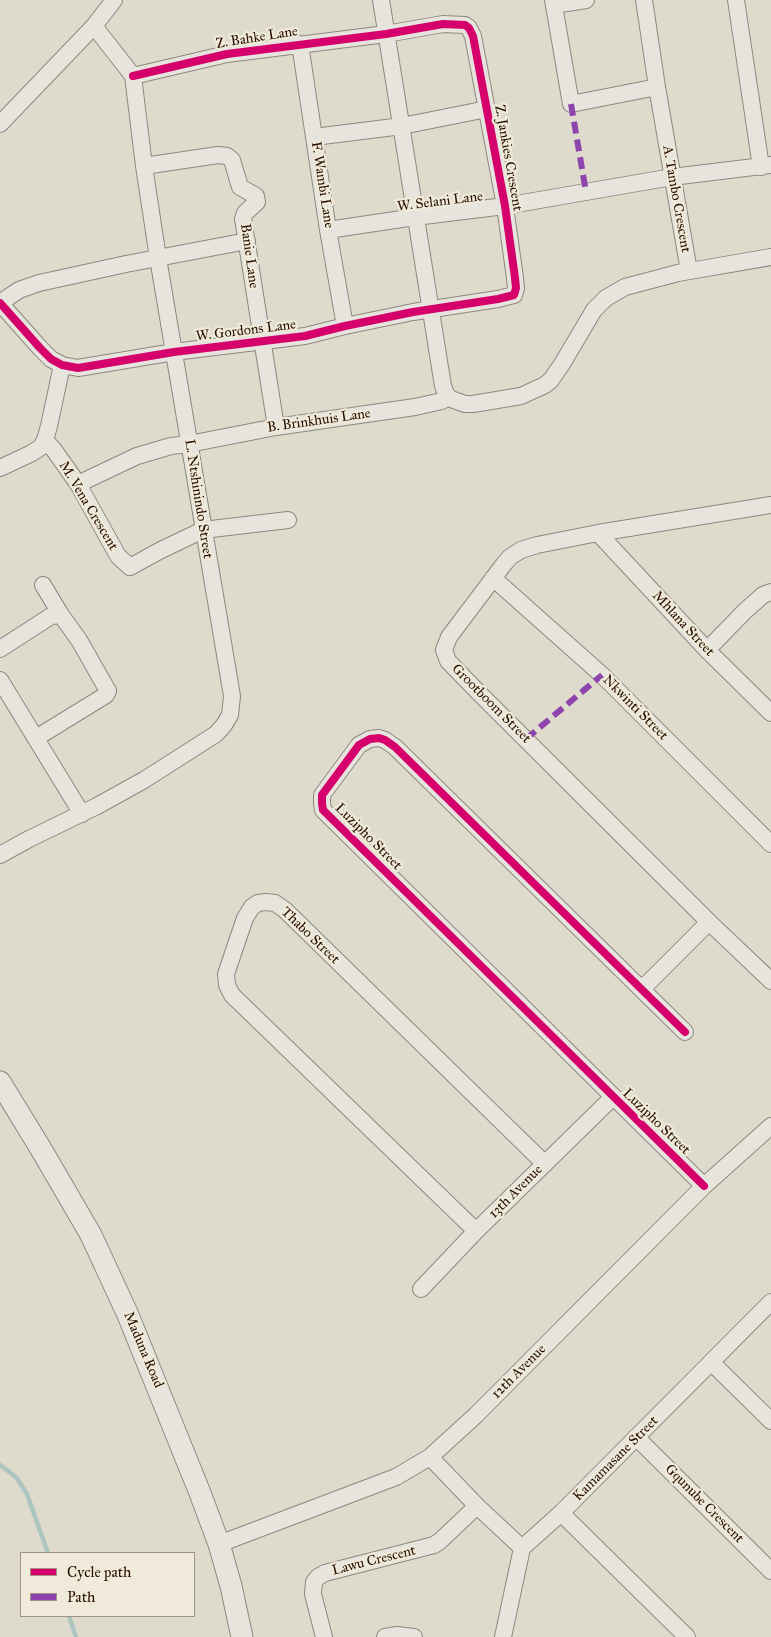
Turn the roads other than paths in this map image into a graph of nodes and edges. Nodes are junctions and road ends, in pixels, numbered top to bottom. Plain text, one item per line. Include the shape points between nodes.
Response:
1 (114, 0) edge
2 (381, 0) edge
3 (586, 0) edge
4 (644, 0) edge
5 (736, 0) edge
6 (554, 2) edge
7 (94, 26) junction
8 (386, 34) junction
9 (300, 44) junction
10 (133, 76) junction
11 (657, 86) junction
12 (487, 109) junction
13 (0, 124) edge
14 (402, 126) junction
15 (314, 138) junction
16 (144, 166) junction
17 (766, 166) edge
18 (672, 177) junction
19 (505, 206) junction
20 (415, 217) junction
21 (328, 230) junction
22 (247, 242) junction
23 (771, 257) edge
24 (158, 258) junction
25 (688, 271) junction
26 (0, 303) edge
27 (431, 310) junction
28 (6, 320) edge
29 (345, 326) junction
30 (262, 342) junction
31 (174, 352) junction
32 (62, 365) junction
33 (447, 396) junction
34 (276, 427) junction
35 (45, 440) junction
36 (189, 444) junction
37 (0, 468) edge
38 (78, 484) junction
39 (771, 505) edge
40 (288, 520) dead end
41 (203, 530) junction
42 (598, 533) junction
43 (493, 578) junction
44 (43, 585) dead end
45 (771, 592) edge
46 (61, 614) junction
47 (0, 649) edge
48 (707, 650) junction
49 (0, 680) edge
50 (771, 714) edge
51 (36, 738) junction
52 (82, 814) junction
53 (769, 838) edge
54 (0, 855) edge
55 (709, 922) junction
56 (771, 981) edge
57 (642, 990) junction
58 (685, 1032) dead end
59 (0, 1082) edge
60 (613, 1097) junction
61 (771, 1126) edge
62 (545, 1164) junction
63 (704, 1186) junction
64 (476, 1232) junction
65 (421, 1289) dead end
66 (771, 1302) edge
67 (712, 1363) junction
68 (771, 1421) edge
69 (636, 1438) junction
70 (430, 1457) junction
71 (477, 1506) junction
72 (561, 1513) junction
73 (219, 1544) junction
74 (522, 1548) junction
75 (771, 1571) edge
76 (242, 1637) edge
77 (324, 1637) edge
78 (386, 1637) edge
79 (414, 1637) edge
80 (504, 1637) edge
81 (687, 1637) edge

1 - 7 street
2 - 8 street
3 - 6 street
4 - 11 street, A. Tambo Crescent
5 - 17 street
6 - 11 street via 571,104
7 - 10 street
7 - 13 street
8 - 9 street, Z. Bahke Lane
8 - 12 street, Z. Jankies Crescent via 443,24 470,28
8 - 14 street
9 - 10 street, Z. Bahke Lane via 227,54
9 - 15 street, F. Wambi Lane
10 - 16 street, L. Ntshinindo Street
11 - 18 street, A. Tambo Crescent
12 - 14 street
12 - 19 street, Z. Jankies Crescent
14 - 15 street
14 - 20 street
15 - 21 street, F. Wambi Lane
16 - 22 street, Banie Lane via 218,155 230,158 240,187 257,199 255,206 244,215
16 - 24 street, L. Ntshinindo Street
17 - 18 street, W. Selani Lane
18 - 19 street, W. Selani Lane
18 - 25 street, A. Tambo Crescent
19 - 20 street, W. Selani Lane
19 - 27 street, Z. Jankies Crescent via 515,278 514,295
20 - 21 street, W. Selani Lane
20 - 27 street
21 - 29 street, F. Wambi Lane
22 - 24 street
22 - 30 street, Banie Lane
23 - 25 street
24 - 26 street via 39,283 19,290
24 - 31 street, L. Ntshinindo Street
25 - 33 street, A. Tambo Crescent via 625,287 606,298 594,310 545,385 529,393 473,404
26 - 28 street
27 - 29 street, W. Gordons Lane
27 - 33 street
28 - 32 street
29 - 30 street, W. Gordons Lane
30 - 31 street, W. Gordons Lane
30 - 34 street, Banie Lane
31 - 32 street, W. Gordons Lane via 78,368
31 - 36 street, L. Ntshinindo Street
32 - 35 street
33 - 34 street, B. Brinkhuis Lane via 442,401 415,408
34 - 36 street, B. Brinkhuis Lane
35 - 37 street via 32,454
35 - 38 street, M. Vena Crescent
36 - 38 street, B. Brinkhuis Lane via 137,456
36 - 41 street, L. Ntshinindo Street
38 - 41 street, M. Vena Crescent via 118,556 130,567
39 - 42 street, Grootboom Street
40 - 41 street
41 - 52 street, L. Ntshinindo Street via 232,696 230,715 216,734 202,744
42 - 43 street, Grootboom Street via 521,550 510,556
42 - 48 street, Mhlana Street
43 - 53 street, Nkwinti Street via 602,674
43 - 55 street, Grootboom Street via 445,643 448,661
44 - 46 street
45 - 48 street via 745,611
46 - 47 street via 51,616
46 - 51 street via 108,691
48 - 50 street, Mhlana Street
49 - 51 street
51 - 52 street
52 - 54 street, L. Ntshinindo Street
55 - 56 street, Grootboom Street
55 - 57 street
57 - 58 street, Luzipho Street
57 - 60 street, Luzipho Street via 414,765 385,740 370,739 359,745 325,791 322,799 324,810
59 - 73 street, Maduna Road via 91,1235 114,1283
60 - 62 street, 13th Avenue
60 - 63 street, Luzipho Street
61 - 63 street, 12th Avenue
62 - 64 street, 13th Avenue
62 - 64 street, Thabo Street via 285,910 266,902 252,907 245,918 226,974 232,995
63 - 70 street, 12th Avenue
64 - 65 street, 13th Avenue
66 - 67 street, Kamamasane Street
67 - 68 street
67 - 69 street, Kamamasane Street
69 - 72 street, Kamamasane Street
69 - 75 street, Gqunube Crescent
70 - 71 street
70 - 73 street, 12th Avenue via 396,1477
71 - 74 street
71 - 77 street, Lawu Crescent via 434,1545 321,1575 314,1582 313,1594
72 - 74 street, Kamamasane Street
72 - 81 street
73 - 76 street, Maduna Road
74 - 80 street
78 - 79 street

